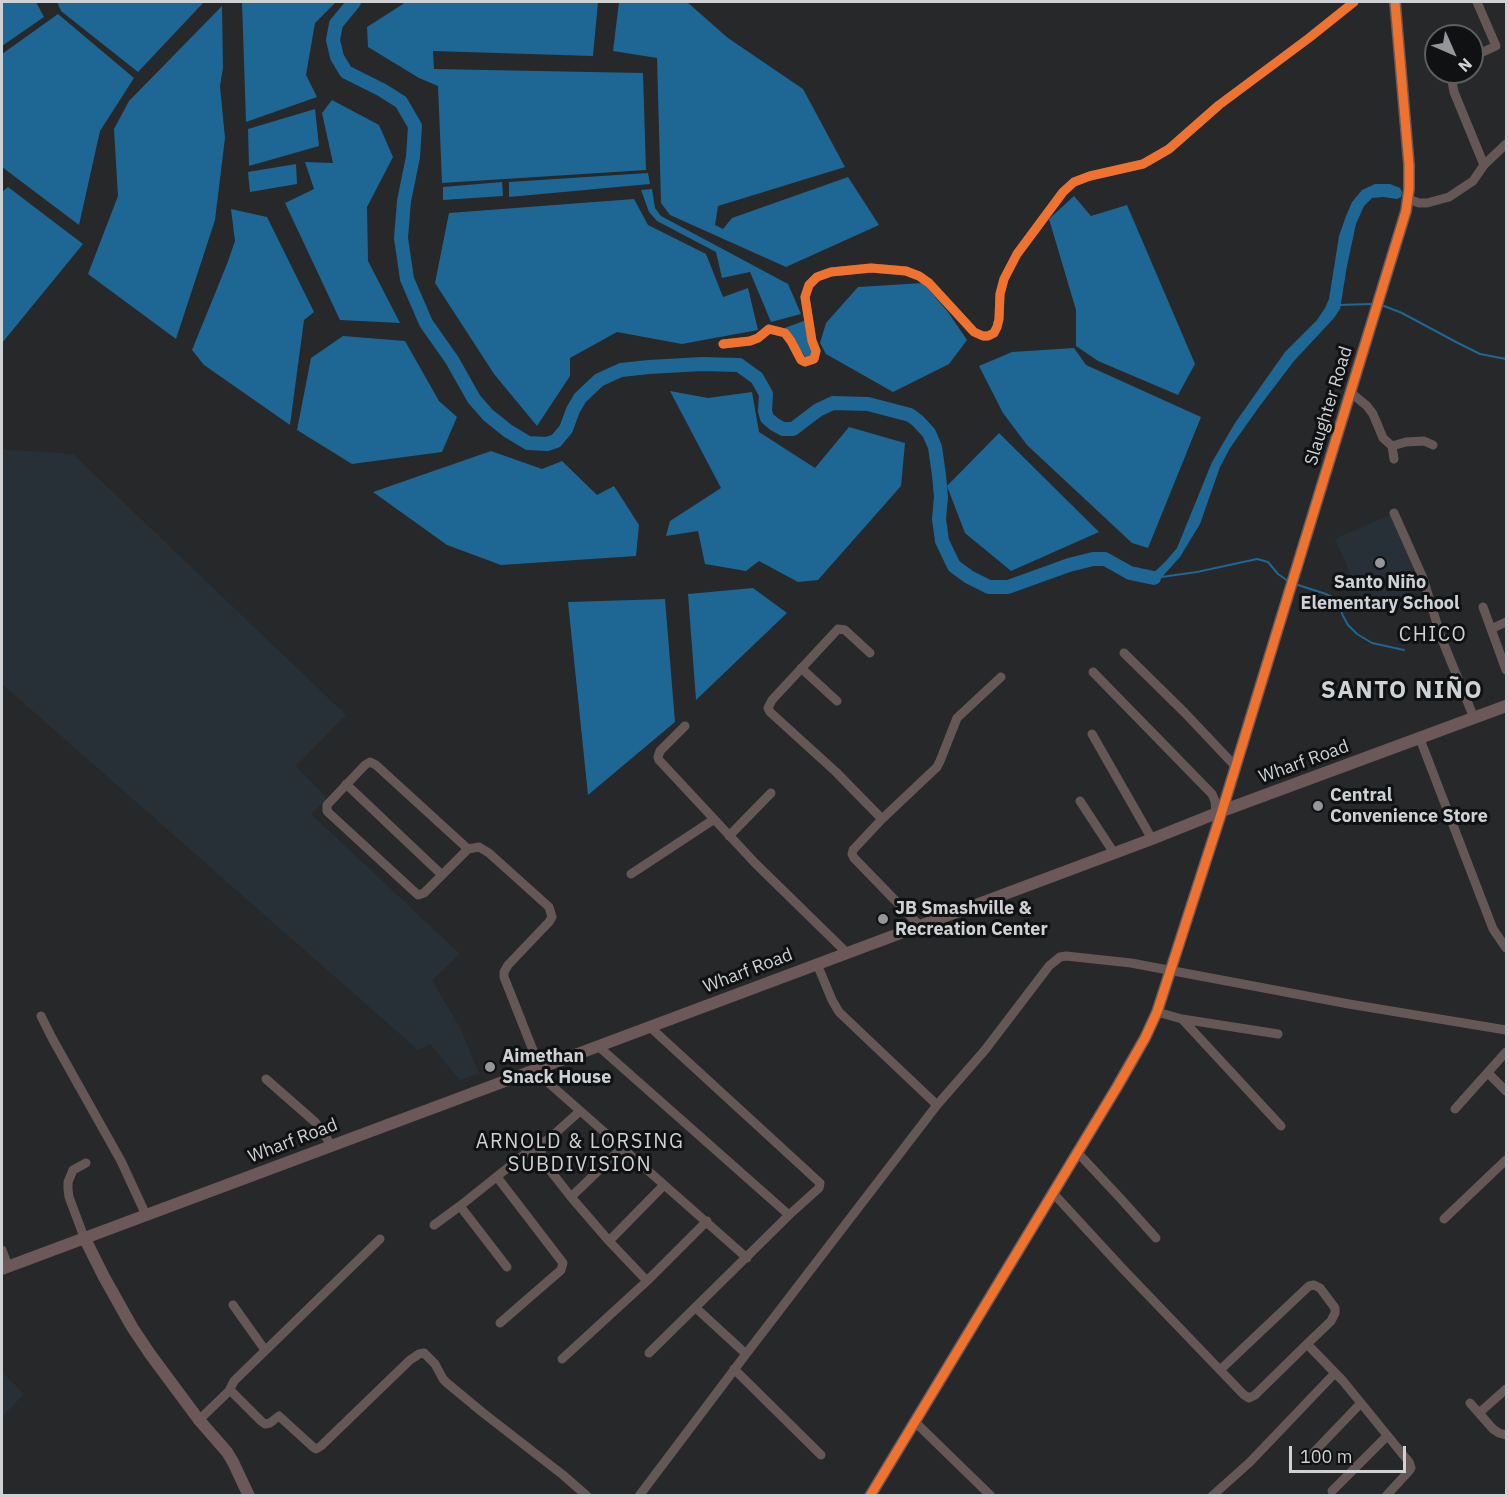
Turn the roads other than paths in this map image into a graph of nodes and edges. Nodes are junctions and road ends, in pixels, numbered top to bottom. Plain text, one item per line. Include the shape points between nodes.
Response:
1 (1354, 2) edge
2 (1395, 2) edge
3 (1477, 2) edge
4 (1484, 52) edge
5 (1452, 84) edge
6 (1506, 144) edge
7 (1484, 165) junction
8 (1408, 199) junction
9 (723, 344) dead end
10 (1350, 392) junction
11 (1433, 445) dead end
12 (1392, 446) junction
13 (1394, 459) dead end
14 (1394, 513) dead end
15 (1483, 607) dead end
16 (1506, 622) edge
17 (1491, 629) junction
18 (870, 653) dead end
19 (1124, 653) dead end
20 (801, 668) junction
21 (1506, 670) edge
22 (1093, 672) dead end
23 (1001, 676) dead end
24 (837, 701) dead end
25 (1506, 706) edge
26 (1474, 718) junction
27 (685, 726) dead end
28 (1092, 734) dead end
29 (1420, 739) junction
30 (1236, 767) junction
31 (346, 784) junction
32 (771, 793) dead end
33 (1080, 801) dead end
34 (1219, 812) junction
35 (713, 819) junction
36 (882, 819) junction
37 (729, 836) junction
38 (1152, 839) junction
39 (468, 849) junction
40 (1114, 853) junction
41 (631, 874) dead end
42 (442, 876) junction
43 (919, 925) junction
44 (1506, 948) edge
45 (847, 953) junction
46 (817, 964) junction
47 (1170, 970) junction
48 (1157, 1012) junction
49 (41, 1016) dead end
50 (1182, 1019) junction
51 (650, 1027) junction
52 (1506, 1030) edge
53 (1278, 1034) dead end
54 (598, 1046) junction
55 (1506, 1052) edge
56 (537, 1069) junction
57 (1488, 1073) junction
58 (266, 1079) dead end
59 (1506, 1091) edge
60 (937, 1105) junction
61 (1455, 1109) dead end
62 (580, 1111) junction
63 (1281, 1126) dead end
64 (542, 1144) junction
65 (331, 1146) junction
66 (622, 1148) junction
67 (1078, 1153) junction
68 (1506, 1160) edge
69 (86, 1163) dead end
70 (497, 1177) junction
71 (664, 1185) junction
72 (1053, 1193) junction
73 (571, 1197) junction
74 (460, 1206) junction
75 (146, 1215) junction
76 (789, 1215) junction
77 (1444, 1219) dead end
78 (707, 1221) junction
79 (434, 1225) dead end
80 (84, 1237) junction
81 (1156, 1238) dead end
82 (380, 1239) dead end
83 (609, 1241) junction
84 (2, 1250) edge
85 (747, 1258) junction
86 (5, 1267) edge
87 (507, 1267) dead end
88 (647, 1281) junction
89 (234, 1305) dead end
90 (696, 1308) junction
91 (500, 1323) dead end
92 (1307, 1344) junction
93 (265, 1350) junction
94 (649, 1353) dead end
95 (746, 1354) junction
96 (562, 1359) dead end
97 (734, 1369) junction
98 (1220, 1370) junction
99 (1335, 1373) junction
100 (1506, 1389) edge
101 (230, 1390) junction
102 (1361, 1403) junction
103 (1470, 1403) dead end
104 (1479, 1413) junction
105 (199, 1420) junction
106 (914, 1421) junction
107 (1506, 1435) edge
108 (1387, 1436) junction
109 (1314, 1452) dead end
110 (821, 1455) dead end
111 (1332, 1491) dead end
112 (249, 1496) edge
113 (587, 1496) edge
114 (639, 1496) edge
115 (870, 1496) edge
116 (991, 1496) edge
117 (1212, 1496) edge
118 (1386, 1496) edge

1 - 9 street via 1219,105 1169,149 1143,164 1074,182 1063,192 1017,254 1004,279 994,333 983,336 974,332 919,276 871,268 831,272 809,285 805,297 816,351 814,359 801,360 785,333 769,329 750,341
2 - 8 street, Slaughter Road via 1409,165
3 - 4 street via 1496,46
5 - 7 street
6 - 7 street
7 - 8 street via 1473,181 1449,197 1427,203
8 - 10 street, Slaughter Road
10 - 12 street via 1367,406 1383,438
10 - 30 street, Slaughter Road
11 - 12 street via 1424,441
12 - 13 street
14 - 26 street via 1423,578 1441,637
15 - 17 street
16 - 17 street
17 - 21 street
18 - 20 street via 845,630 838,630
19 - 30 street
20 - 24 street
20 - 36 street via 772,700 770,712
22 - 34 street via 1212,794
23 - 36 street via 957,718 936,767
25 - 26 street, Wharf Road
26 - 29 street, Wharf Road
27 - 35 street via 658,757
28 - 38 street
29 - 34 street, Wharf Road
29 - 44 street via 1493,929
30 - 34 street, Slaughter Road
31 - 39 street via 368,763 373,763
31 - 42 street
31 - 42 street via 327,805 330,814 418,895
32 - 37 street
33 - 40 street
34 - 38 street, Wharf Road
34 - 47 street, Slaughter Road
35 - 37 street
35 - 41 street
36 - 43 street via 852,854
37 - 45 street
38 - 40 street, Wharf Road
39 - 42 street
39 - 56 street via 479,847 489,853 551,912 549,922 504,972
40 - 43 street, Wharf Road
43 - 45 street, Wharf Road
45 - 46 street, Wharf Road
46 - 51 street, Wharf Road
46 - 60 street via 839,1012
47 - 48 street, Slaughter Road
47 - 52 street
47 - 60 street via 1060,957
48 - 50 street
48 - 67 street, Slaughter Road
49 - 75 street via 121,1161
50 - 53 street
50 - 63 street
51 - 54 street, Wharf Road
51 - 76 street via 820,1183
54 - 56 street, Wharf Road
54 - 76 street
55 - 57 street
56 - 62 street
56 - 65 street, Wharf Road
57 - 59 street
57 - 61 street
58 - 65 street via 315,1122
60 - 95 street
62 - 64 street
62 - 66 street
64 - 70 street
64 - 73 street via 542,1160
65 - 75 street, Wharf Road
66 - 71 street
66 - 73 street
67 - 72 street, Slaughter Road
67 - 81 street
68 - 77 street
69 - 80 street via 73,1170 68,1182 69,1197
70 - 74 street
70 - 91 street via 563,1263 561,1270
71 - 78 street
71 - 83 street
72 - 98 street
72 - 106 street, Slaughter Road
73 - 83 street
74 - 79 street
74 - 87 street
75 - 80 street, Wharf Road
76 - 85 street
78 - 85 street
78 - 88 street
80 - 86 street, Wharf Road
80 - 105 street via 132,1327
82 - 93 street
83 - 88 street
84 - 86 street
85 - 90 street
88 - 96 street
89 - 93 street
90 - 94 street
90 - 95 street
92 - 98 street via 1249,1398
92 - 98 street via 1335,1313 1332,1303 1314,1285 1304,1289
92 - 99 street
93 - 101 street
95 - 97 street
97 - 110 street
97 - 114 street
99 - 102 street
99 - 117 street
100 - 104 street
101 - 105 street
101 - 113 street via 265,1424 279,1416 316,1449 410,1360 424,1353 447,1383
102 - 108 street
102 - 109 street
103 - 104 street
104 - 107 street via 1493,1429
105 - 112 street via 227,1452
106 - 115 street, Slaughter Road
106 - 116 street
108 - 111 street
108 - 118 street via 1411,1468

